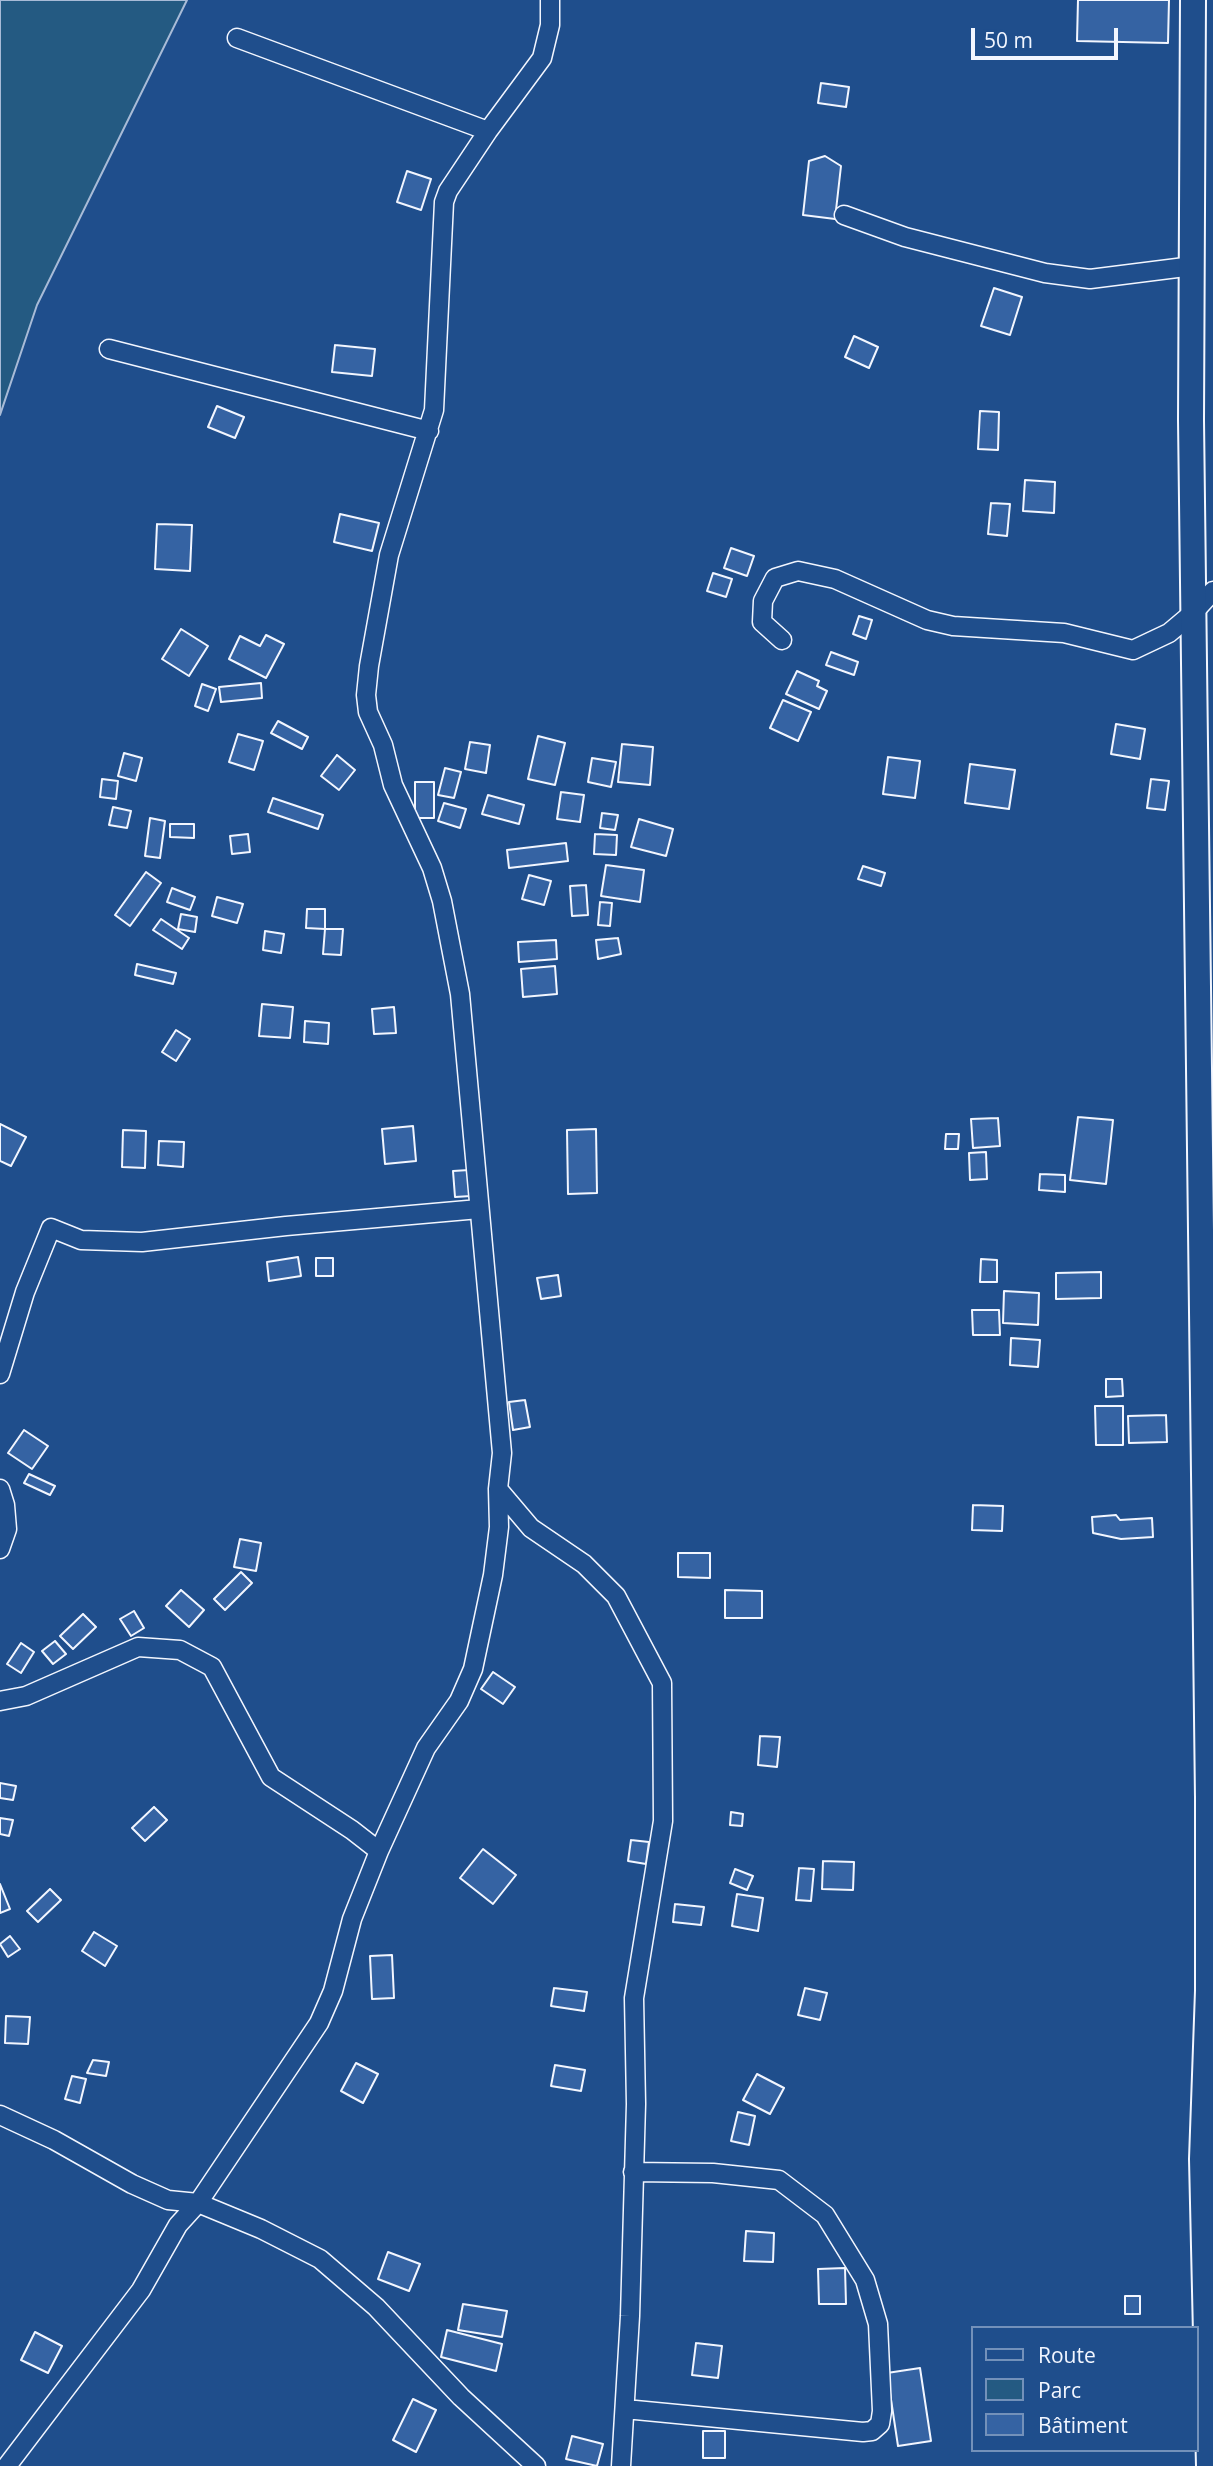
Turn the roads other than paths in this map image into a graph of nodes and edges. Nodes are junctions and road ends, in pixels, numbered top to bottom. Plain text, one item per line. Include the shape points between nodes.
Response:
1 (550, 0) edge
2 (1193, 0) edge
3 (237, 38) dead end
4 (488, 131) junction
5 (844, 215) dead end
6 (1193, 266) junction
7 (109, 349) dead end
8 (429, 431) junction
9 (1213, 591) edge
10 (1194, 612) junction
11 (782, 640) dead end
12 (479, 1209) junction
13 (0, 1374) edge
14 (0, 1489) edge
15 (498, 1489) junction
16 (0, 1549) edge
17 (1209, 1605) edge
18 (0, 1701) edge
19 (379, 1852) junction
20 (0, 2115) edge
21 (633, 2172) junction
22 (198, 2203) junction
23 (625, 2409) junction
24 (514, 2459) edge
25 (7, 2466) edge
26 (536, 2466) edge
27 (621, 2466) edge
28 (1209, 2466) edge

1 - 4 street via 542,58
2 - 6 street
3 - 4 street
4 - 8 street via 444,202 435,410
5 - 6 street via 905,237 1045,273 1090,279
6 - 10 street
7 - 8 street
8 - 12 street via 389,555 366,695 393,785 432,868 442,901 460,994
9 - 10 street
10 - 11 street via 1169,633 1133,650 1064,633 953,626 927,620 835,579 798,571 775,578 763,601 762,622
10 - 17 street
12 - 13 street via 142,1242 81,1240 51,1228
12 - 15 street via 502,1452
14 - 16 street via 7,1529
15 - 19 street via 493,1575 473,1669 459,1701 426,1748
15 - 21 street via 531,1528 584,1564 616,1596 662,1683 663,1821 635,1998
17 - 28 street via 1208,1991 1202,2159
18 - 19 street via 26,1696 138,1647 180,1650 212,1667 271,1777
19 - 22 street via 319,2023
20 - 22 street via 167,2200
21 - 23 street
21 - 23 street via 779,2180 825,2215 865,2280 878,2324 882,2411 880,2424 863,2432
22 - 24 street via 320,2259 376,2307
22 - 25 street via 178,2225 141,2290
23 - 27 street
24 - 26 street

